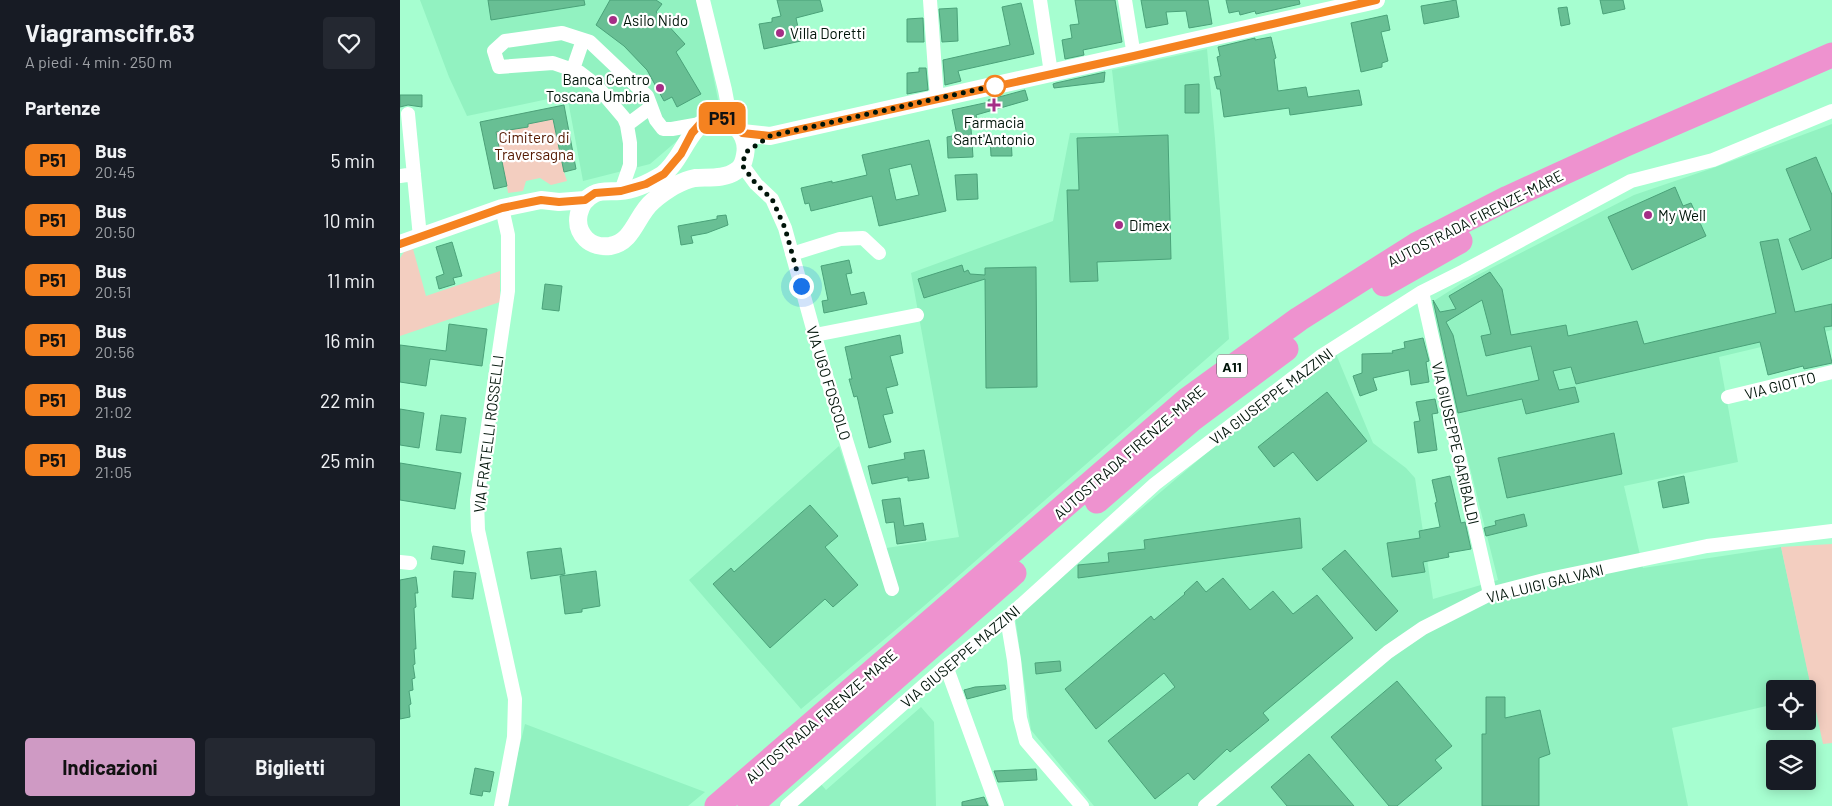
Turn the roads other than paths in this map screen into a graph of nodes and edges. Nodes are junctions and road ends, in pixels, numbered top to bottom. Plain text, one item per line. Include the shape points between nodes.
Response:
1 (703, 0) edge
2 (930, 0) edge
3 (1040, 0) edge
4 (1126, 0) edge
5 (1376, 0) edge
6 (583, 40) junction
7 (1832, 55) edge
8 (1134, 56) junction
9 (573, 69) junction
10 (1051, 73) junction
11 (1832, 74) edge
12 (725, 90) junction
13 (937, 99) junction
14 (652, 107) junction
15 (1832, 111) edge
16 (408, 114) dead end
17 (707, 121) junction
18 (627, 125) junction
19 (736, 127) junction
20 (770, 136) junction
21 (744, 158) junction
22 (407, 175) edge
23 (728, 175) junction
24 (756, 184) junction
25 (621, 191) junction
26 (585, 200) junction
27 (559, 202) junction
28 (502, 208) junction
29 (578, 219) junction
30 (420, 237) junction
31 (400, 244) edge
32 (879, 252) dead end
33 (792, 254) junction
34 (1422, 292) junction
35 (917, 315) dead end
36 (815, 335) junction
37 (1832, 372) edge
38 (1728, 397) dead end
39 (1832, 531) edge
40 (892, 588) dead end
41 (1490, 594) junction
42 (1007, 618) junction
43 (946, 666) junction
44 (500, 806) edge
45 (717, 806) edge
46 (750, 806) edge
47 (788, 806) edge
48 (997, 806) edge
49 (1082, 806) edge
50 (1205, 806) edge

1 - 12 street
2 - 13 street
3 - 10 street
4 - 8 street
5 - 8 street
6 - 9 street
6 - 9 street via 562,33 505,41 494,51 499,67 553,63
6 - 14 street via 590,42 648,96
7 - 45 highway, AUTOSTRADA FIRENZE-MARE / A11 via 1508,198 1416,245 1299,319 1187,400
8 - 10 street
9 - 18 street via 596,85
10 - 13 street
11 - 46 highway, AUTOSTRADA FIRENZE-MARE / A11 via 1514,213 1400,274 1313,330 1191,420
12 - 17 street
12 - 19 street
13 - 20 street
14 - 17 street via 663,129
14 - 18 street
15 - 34 street, VIA GIUSEPPE MAZZINI via 1714,160 1631,182
16 - 22 street
17 - 19 street via 722,118
17 - 25 street via 692,133 681,154 664,174 646,184
18 - 25 street via 630,165
19 - 20 street
19 - 21 street via 745,140
20 - 21 street
21 - 23 street via 737,171
21 - 24 street, VIA UGO FOSCOLO
22 - 30 street
23 - 24 street, VIA UGO FOSCOLO
23 - 29 street via 695,178 674,186 651,203 631,234 619,244 604,247 586,239 579,230
24 - 33 street, VIA UGO FOSCOLO via 772,199
25 - 26 street via 595,193
26 - 27 street
26 - 29 street
27 - 28 street via 541,200
27 - 29 street
28 - 30 street
28 - 44 street, VIA FRATELLI ROSSELLI via 508,235 508,291 476,500 478,530 514,699 514,737
30 - 31 street
32 - 33 street via 863,238 840,239
33 - 36 street, VIA UGO FOSCOLO
34 - 41 street, VIA GIUSEPPE GARIBALDI
34 - 42 street, VIA GIUSEPPE MAZZINI via 1320,357 1155,484
35 - 36 street
36 - 40 street, VIA UGO FOSCOLO
37 - 38 street, VIA GIOTTO
39 - 41 street, VIA LUIGI GALVANI via 1707,546
41 - 50 street, VIA LUIGI GALVANI via 1423,628 1388,652
42 - 43 street, VIA GIUSEPPE MAZZINI
42 - 49 street via 1026,741
43 - 47 street, VIA GIUSEPPE MAZZINI
43 - 48 street

